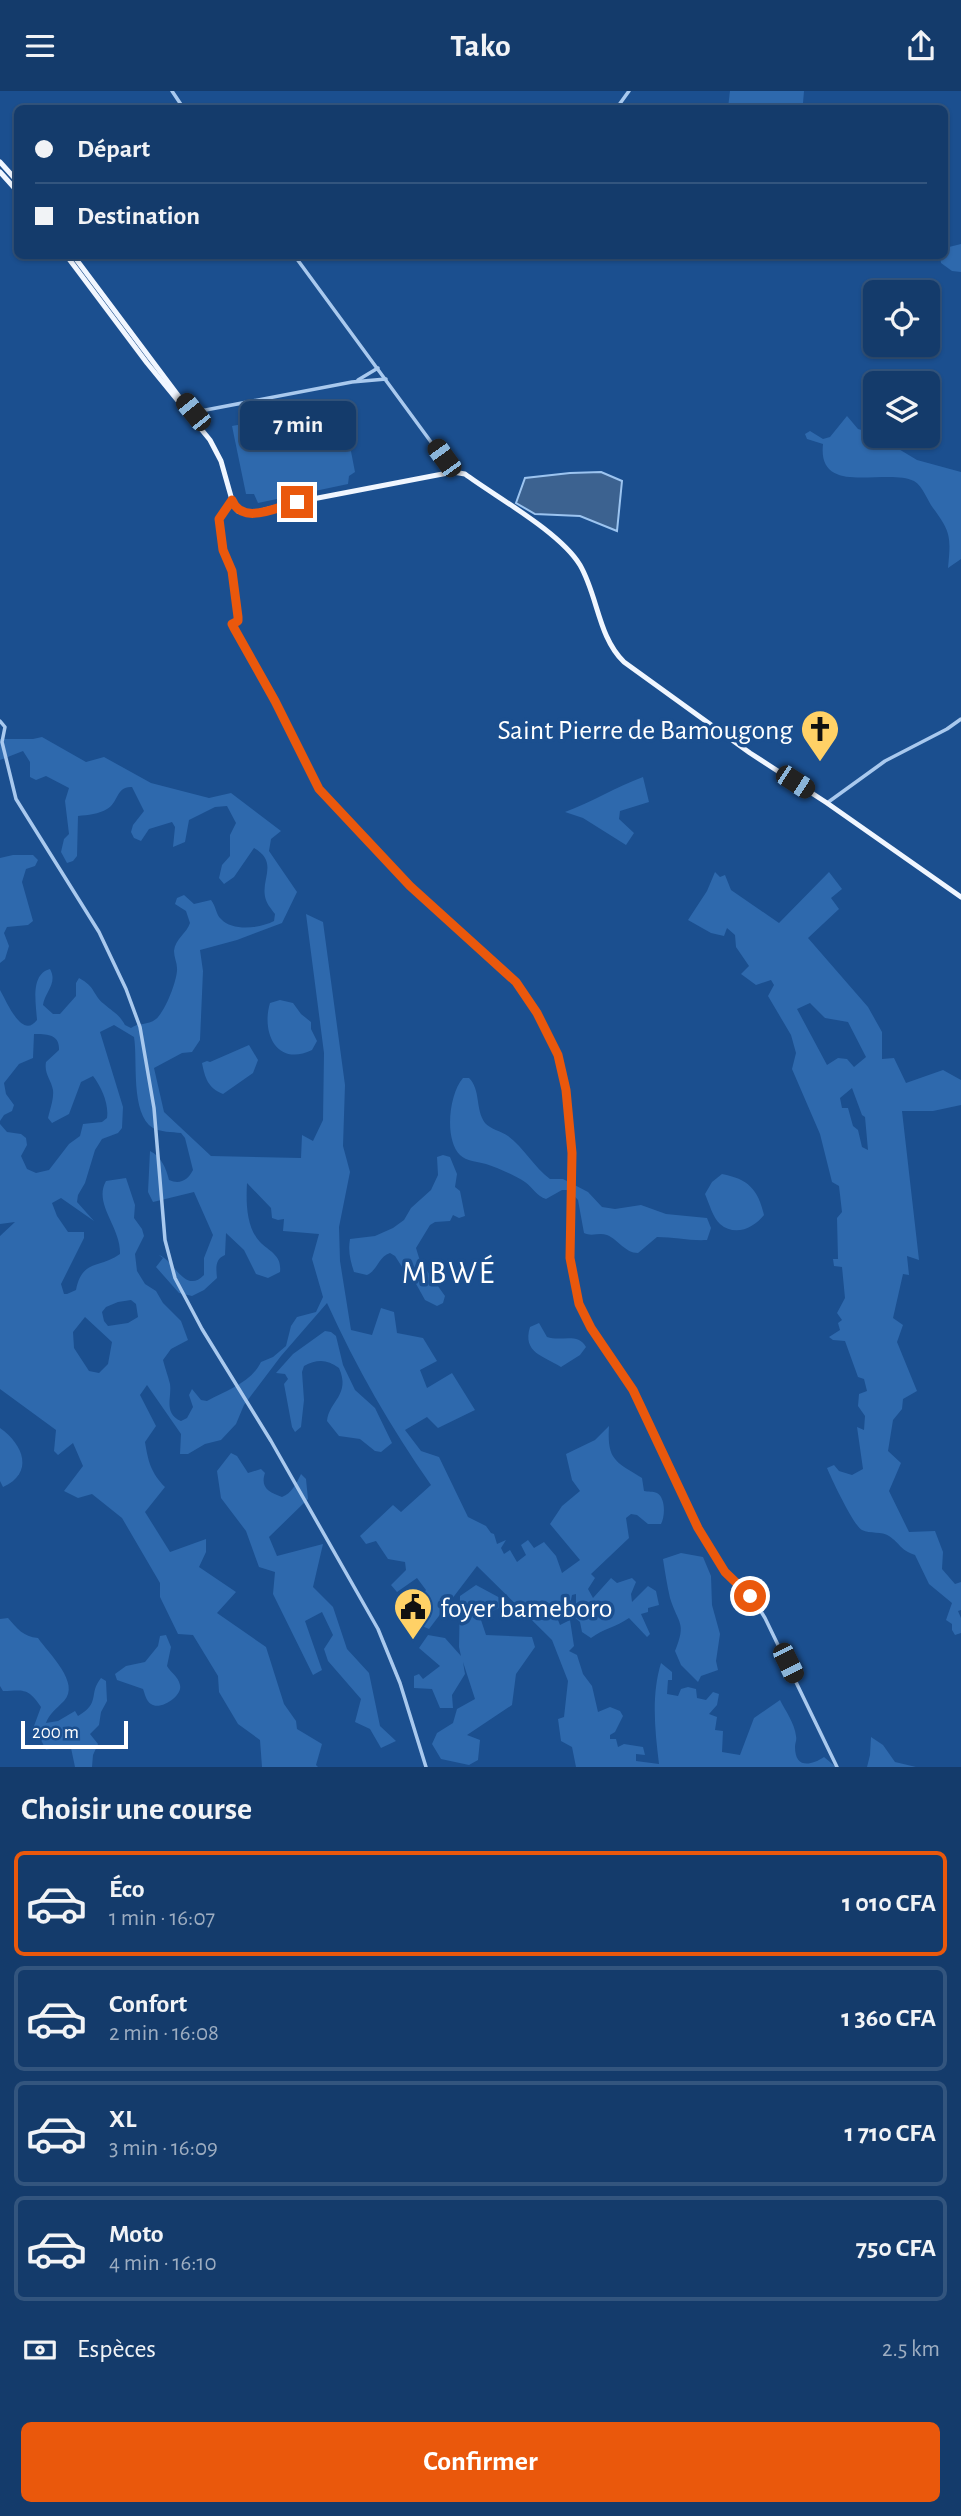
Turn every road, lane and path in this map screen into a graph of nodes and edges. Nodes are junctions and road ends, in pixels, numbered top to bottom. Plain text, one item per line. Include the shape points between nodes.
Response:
1 (0, 162) edge
2 (0, 172) edge
3 (14, 178) edge
4 (14, 188) edge
5 (69, 259) edge
6 (76, 259) edge
7 (297, 259) edge
8 (379, 368) junction
9 (388, 380) junction
10 (352, 382) junction
11 (190, 412) junction
12 (453, 471) junction
13 (232, 500) junction
14 (961, 719) edge
15 (0, 721) edge
16 (827, 803) junction
17 (961, 897) edge
18 (426, 1767) edge
19 (837, 1767) edge

1 - 3 main road
2 - 4 main road
5 - 11 main road
6 - 11 main road
7 - 8 street
8 - 9 street
8 - 10 street
9 - 10 street
9 - 12 street
10 - 11 street
11 - 13 main road via 217,451
12 - 13 main road via 249,514 238,511
12 - 16 main road via 465,474 536,523 574,557 609,644 624,662
13 - 19 street via 218,521 233,578 238,621 232,624 317,785 402,878 521,988 554,1045 570,1127 570,1258 579,1304 633,1390 698,1528 725,1572 765,1618
14 - 16 street via 885,761
15 - 18 street via 5,727 2,742 16,799 99,932 140,1027 154,1108 165,1240 175,1278 378,1629
16 - 17 main road

